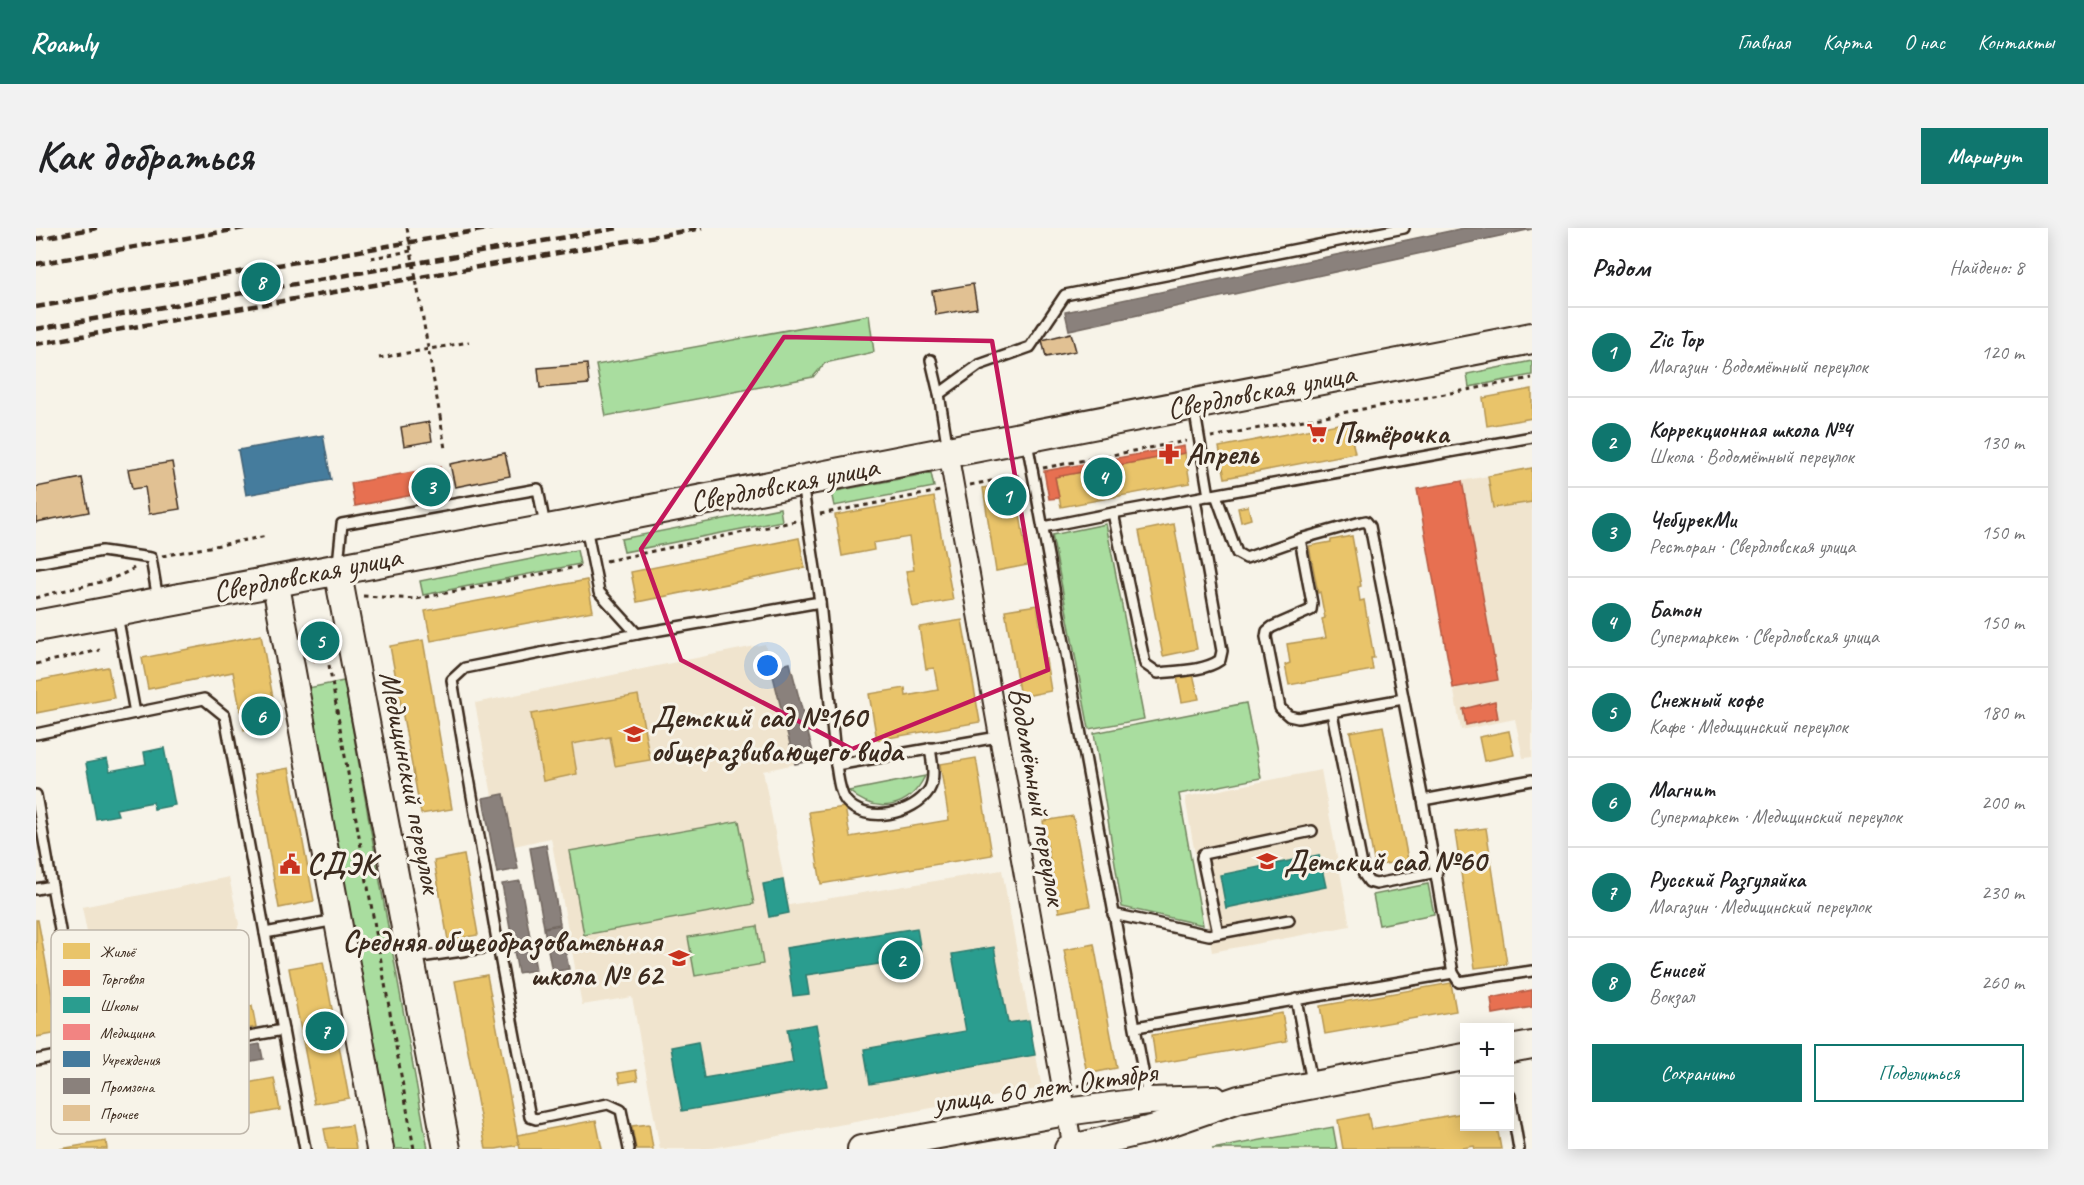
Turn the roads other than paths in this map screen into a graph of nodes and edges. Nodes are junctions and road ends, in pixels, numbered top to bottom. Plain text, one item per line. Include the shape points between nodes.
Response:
1 (1404, 228) edge
2 (1532, 338) edge
3 (931, 360) dead end
4 (939, 394) junction
5 (1193, 405) junction
6 (1026, 437) junction
7 (1532, 437) edge
8 (948, 452) junction
9 (802, 481) junction
10 (1212, 496) junction
11 (1195, 500) junction
12 (1113, 513) junction
13 (585, 523) junction
14 (1043, 527) junction
15 (545, 530) junction
16 (1300, 539) junction
17 (36, 563) edge
18 (337, 569) junction
19 (275, 580) junction
20 (158, 602) junction
21 (820, 602) junction
22 (116, 610) junction
23 (36, 626) edge
24 (637, 634) junction
25 (1403, 699) junction
26 (135, 713) junction
27 (1332, 713) junction
28 (36, 734) edge
29 (998, 737) junction
30 (930, 748) junction
31 (836, 765) junction
32 (1532, 780) edge
33 (36, 795) edge
34 (1424, 800) junction
35 (1312, 831) dead end
36 (1437, 872) junction
37 (52, 886) junction
38 (36, 889) edge
39 (1113, 914) junction
40 (339, 920) junction
41 (1289, 920) dead end
42 (60, 930) edge
43 (265, 933) junction
44 (1218, 933) junction
45 (498, 946) junction
46 (411, 958) junction
47 (1532, 970) edge
48 (1453, 973) junction
49 (1296, 999) junction
50 (1136, 1027) junction
51 (283, 1030) junction
52 (249, 1036) edge
53 (1532, 1045) edge
54 (1514, 1048) edge
55 (51, 1057) edge
56 (1460, 1058) edge
57 (36, 1060) edge
58 (1313, 1085) junction
59 (1239, 1099) junction
60 (1148, 1101) junction
61 (1066, 1112) junction
62 (1514, 1122) edge
63 (305, 1149) edge
64 (380, 1149) edge
65 (447, 1149) edge
66 (628, 1149) edge
67 (861, 1149) edge
68 (1071, 1149) edge
69 (1519, 1149) edge

1 - 4 lane via 1065,295 1030,347 979,365
2 - 5 highway, Свердловская улица
3 - 4 lane
4 - 8 lane
5 - 6 highway, Свердловская улица
5 - 10 lane
6 - 8 highway, Свердловская улица
6 - 14 lane
7 - 10 lane
8 - 9 highway, Свердловская улица
8 - 29 street, Водомётный переулок
9 - 13 highway, Свердловская улица
9 - 21 lane
10 - 11 lane
10 - 16 lane via 1240,556 1246,558
11 - 12 lane
11 - 12 lane via 1222,651 1220,660 1214,664 1179,670 1158,673 1145,664
12 - 14 lane
13 - 15 highway, Свердловская улица
13 - 24 lane via 599,592
14 - 39 lane
15 - 18 highway, Свердловская улица
15 - 18 lane via 538,489 342,524
16 - 25 lane via 1366,521 1370,526
16 - 27 lane via 1311,610 1272,627 1266,637 1278,703 1289,716 1298,718
17 - 20 lane via 102,551 151,558
18 - 19 highway, Свердловская улица
18 - 46 main road, Медицинский переулок
19 - 20 highway, Свердловская улица
19 - 40 main road
20 - 22 highway, Свердловская улица
21 - 24 lane
21 - 31 lane
22 - 23 highway, Свердловская улица
22 - 26 lane
24 - 45 lane via 465,668 452,680
25 - 27 lane
25 - 34 lane
26 - 28 lane
26 - 43 lane via 204,699 225,716
27 - 36 lane via 1364,876 1376,884
29 - 30 lane
29 - 61 street, Водомётный переулок
30 - 31 lane
30 - 31 lane via 934,774 930,789 903,811 859,811 845,800
32 - 34 lane
33 - 37 lane
34 - 36 lane
35 - 44 lane via 1203,854
36 - 48 lane
37 - 38 lane
37 - 42 lane
39 - 44 lane via 1209,935
39 - 50 lane
40 - 43 lane
40 - 64 main road
41 - 44 lane
43 - 51 lane
45 - 46 lane
45 - 66 lane via 530,1117 608,1104 621,1110
46 - 65 main road, Медицинский переулок
47 - 48 lane via 1459,982
48 - 49 lane
49 - 50 lane
49 - 58 lane
50 - 60 lane
51 - 52 lane
51 - 63 lane
53 - 54 main road
55 - 57 lane
56 - 58 main road, улица 60 лет Октября
58 - 59 main road, улица 60 лет Октября
59 - 60 main road, улица 60 лет Октября
59 - 68 main road, улица 60 лет Октября via 1152,1129
60 - 61 main road, улица 60 лет Октября
61 - 67 main road, улица 60 лет Октября
61 - 68 street, Водомётный переулок
62 - 69 lane

